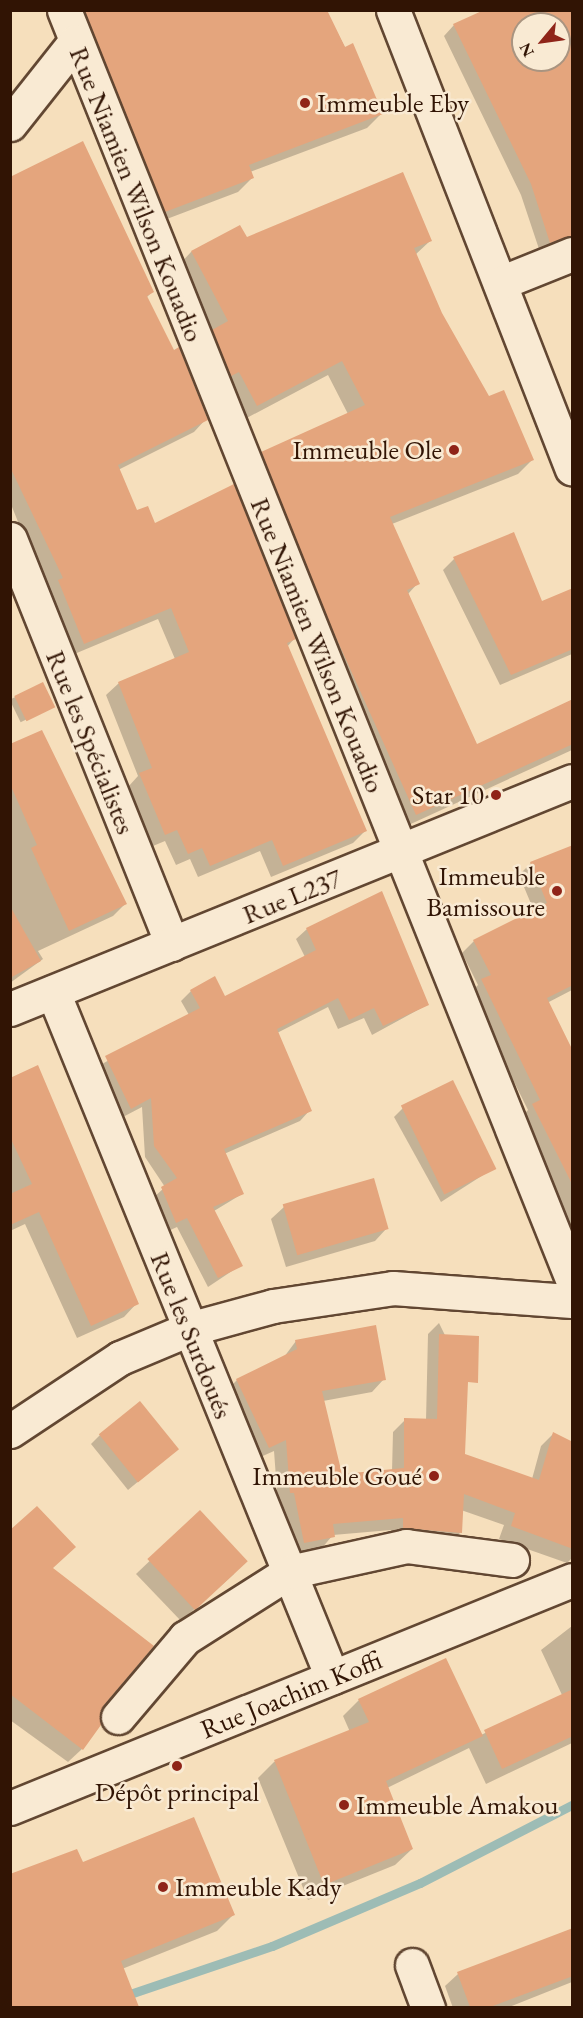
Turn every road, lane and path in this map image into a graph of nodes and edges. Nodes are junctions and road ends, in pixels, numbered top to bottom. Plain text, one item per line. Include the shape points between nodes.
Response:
1 (64, 10) edge
2 (393, 10) edge
3 (75, 42) junction
4 (10, 124) edge
5 (573, 254) edge
6 (500, 283) junction
7 (573, 468) edge
8 (10, 539) edge
9 (573, 781) edge
10 (401, 852) junction
11 (172, 944) junction
12 (53, 992) junction
13 (10, 1009) edge
14 (573, 1279) edge
15 (573, 1300) edge
16 (189, 1329) junction
17 (10, 1431) edge
18 (512, 1560) dead end
19 (289, 1572) junction
20 (573, 1580) edge
21 (332, 1677) junction
22 (118, 1717) dead end
23 (10, 1808) edge
24 (412, 1965) dead end
25 (428, 2007) edge

1 - 3 street, Rue Niamien Wilson Kouadio
2 - 6 street
3 - 4 street
3 - 10 street, Rue Niamien Wilson Kouadio
5 - 6 street
6 - 7 street
8 - 11 street, Rue les Spécialistes
9 - 10 street, Rue L237
10 - 11 street, Rue L237
10 - 14 street, Rue Niamien Wilson Kouadio
11 - 12 street, Rue L237
12 - 13 street, Rue L237
12 - 16 street, Rue les Surdoués
15 - 16 street via 393,1288 320,1296
16 - 17 street via 81,1379
16 - 19 street, Rue les Surdoués
18 - 19 street via 406,1546
19 - 21 street, Rue les Surdoués
19 - 22 street via 184,1638
20 - 21 street, Rue Joachim Koffi
21 - 23 street, Rue Joachim Koffi
24 - 25 street

